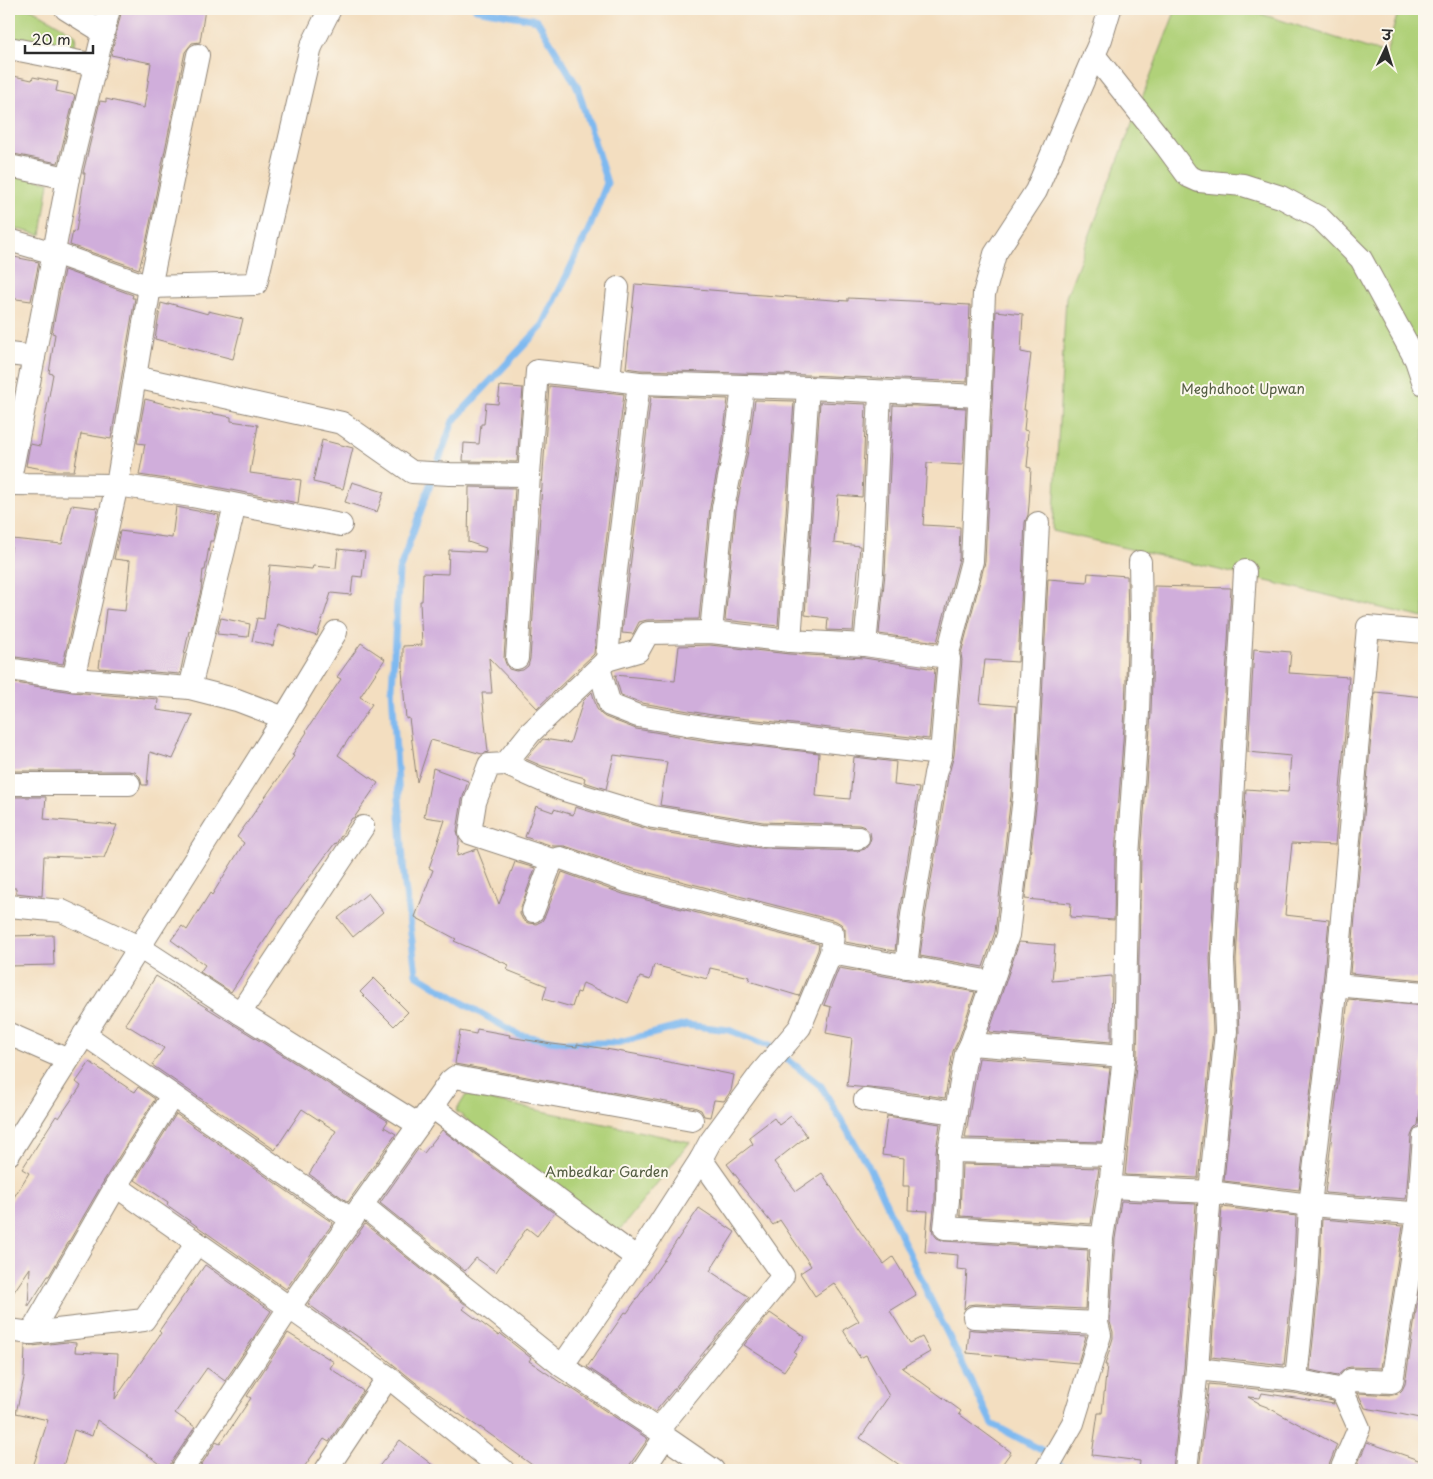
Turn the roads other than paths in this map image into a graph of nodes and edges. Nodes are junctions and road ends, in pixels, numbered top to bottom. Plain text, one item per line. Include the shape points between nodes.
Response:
1 (66, 9) edge
2 (109, 9) edge
3 (330, 9) edge
4 (1110, 9) edge
5 (104, 32) junction
6 (1097, 47) junction
7 (9, 48) edge
8 (198, 55) dead end
9 (95, 65) junction
10 (9, 166) edge
11 (68, 178) junction
12 (9, 240) edge
13 (54, 253) junction
14 (150, 287) junction
15 (618, 288) dead end
16 (9, 354) edge
17 (34, 358) junction
18 (135, 377) junction
19 (609, 379) junction
20 (639, 383) junction
21 (1424, 384) edge
22 (743, 386) junction
23 (808, 388) junction
24 (880, 392) junction
25 (980, 396) junction
26 (529, 474) junction
27 (117, 485) junction
28 (236, 505) junction
29 (1038, 523) dead end
30 (341, 525) dead end
31 (1140, 562) dead end
32 (1245, 571) dead end
33 (336, 632) dead end
34 (711, 632) junction
35 (1424, 632) edge
36 (790, 641) junction
37 (865, 645) junction
38 (947, 656) junction
39 (518, 658) dead end
40 (603, 664) junction
41 (9, 668) edge
42 (73, 679) junction
43 (190, 688) junction
44 (284, 718) junction
45 (941, 754) junction
46 (505, 764) junction
47 (9, 784) edge
48 (129, 784) dead end
49 (363, 827) dead end
50 (858, 838) dead end
51 (552, 860) junction
52 (9, 906) edge
53 (533, 911) dead end
54 (139, 947) junction
55 (830, 953) junction
56 (906, 967) junction
57 (991, 982) junction
58 (1336, 985) junction
59 (1424, 993) edge
60 (240, 1013) junction
61 (9, 1034) edge
62 (84, 1034) junction
63 (971, 1044) junction
64 (1124, 1056) junction
65 (68, 1060) junction
66 (172, 1096) junction
67 (865, 1100) dead end
68 (432, 1107) junction
69 (956, 1113) junction
70 (692, 1120) dead end
71 (419, 1125) junction
72 (1424, 1138) edge
73 (949, 1151) junction
74 (9, 1154) edge
75 (1112, 1155) junction
76 (701, 1159) junction
77 (116, 1186) junction
78 (1110, 1187) junction
79 (1210, 1192) junction
80 (1310, 1205) junction
81 (357, 1212) junction
82 (1421, 1214) edge
83 (1102, 1238) junction
84 (197, 1243) junction
85 (636, 1258) junction
86 (289, 1308) junction
87 (974, 1317) dead end
88 (1097, 1323) junction
89 (9, 1330) edge
90 (31, 1332) junction
91 (562, 1366) junction
92 (1198, 1370) junction
93 (388, 1377) junction
94 (1296, 1380) junction
95 (1342, 1390) junction
96 (662, 1434) junction
97 (182, 1470) edge
98 (326, 1470) edge
99 (503, 1470) edge
100 (643, 1470) edge
101 (713, 1470) edge
102 (1046, 1470) edge
103 (1186, 1470) edge
104 (1341, 1470) edge

1 - 5 street
2 - 5 street
3 - 14 street via 311,47 256,284
4 - 6 street
5 - 9 street
6 - 21 street via 1188,176 1198,181 1243,185 1281,197 1320,218 1361,259 1416,360
6 - 25 street via 1036,191 995,254 984,294
7 - 9 street
8 - 14 street
9 - 11 street
10 - 11 street
11 - 13 street
12 - 13 street
13 - 14 street
13 - 17 street
14 - 18 street
15 - 19 street
16 - 17 street
17 - 27 street via 9,484
18 - 26 street via 342,423 412,472
18 - 27 street
19 - 20 street
19 - 26 street via 537,372
20 - 22 street
20 - 40 street
22 - 23 street
22 - 34 street via 723,508
23 - 24 street
23 - 36 street
24 - 25 street
24 - 37 street via 872,572
25 - 38 street via 972,561
26 - 39 street
27 - 28 street
27 - 42 street
28 - 30 street
28 - 43 street
29 - 57 street via 1023,807 1008,935
31 - 64 street via 1140,655 1128,856
32 - 79 street via 1223,960 1226,1031
33 - 44 street
34 - 36 street
34 - 40 street via 648,634 638,651
35 - 58 street via 1368,627
36 - 37 street
37 - 38 street
38 - 45 street
40 - 45 street via 610,705 638,716 710,728
40 - 46 street via 530,733
41 - 42 street
42 - 43 street
43 - 44 street via 237,700
44 - 54 street
45 - 56 street via 912,915
46 - 50 street via 561,789 653,817 762,835
46 - 51 street via 489,765 475,802 470,833
47 - 48 street
49 - 60 street
51 - 53 street
51 - 55 street via 561,858 626,881 832,934
52 - 54 street via 62,911
54 - 60 street
54 - 62 street
55 - 56 street
55 - 76 street via 800,1026 760,1074
56 - 57 street
57 - 63 street
58 - 59 street
58 - 80 street
60 - 71 street
61 - 65 street
62 - 65 street
62 - 66 street
63 - 64 street
63 - 69 street via 966,1054
64 - 75 street
65 - 74 street
66 - 77 street
66 - 81 street
67 - 69 street
68 - 70 street via 450,1081 460,1078
68 - 71 street
68 - 85 street
69 - 73 street
71 - 81 street
72 - 82 street
73 - 75 street
73 - 83 street via 945,1228
75 - 78 street
76 - 85 street
76 - 96 street via 783,1276
77 - 84 street
77 - 90 street
78 - 79 street
78 - 83 street
79 - 80 street
79 - 92 street
80 - 82 street
80 - 94 street
81 - 86 street
81 - 91 street
82 - 95 street via 1392,1382 1351,1380
83 - 88 street
84 - 86 street
84 - 90 street via 144,1320
85 - 91 street
86 - 93 street
86 - 97 street
87 - 88 street
88 - 102 street via 1100,1335 1073,1423
89 - 90 street
91 - 96 street
92 - 94 street
92 - 103 street
93 - 98 street
93 - 99 street
94 - 95 street
95 - 104 street via 1359,1428
96 - 100 street
96 - 101 street

